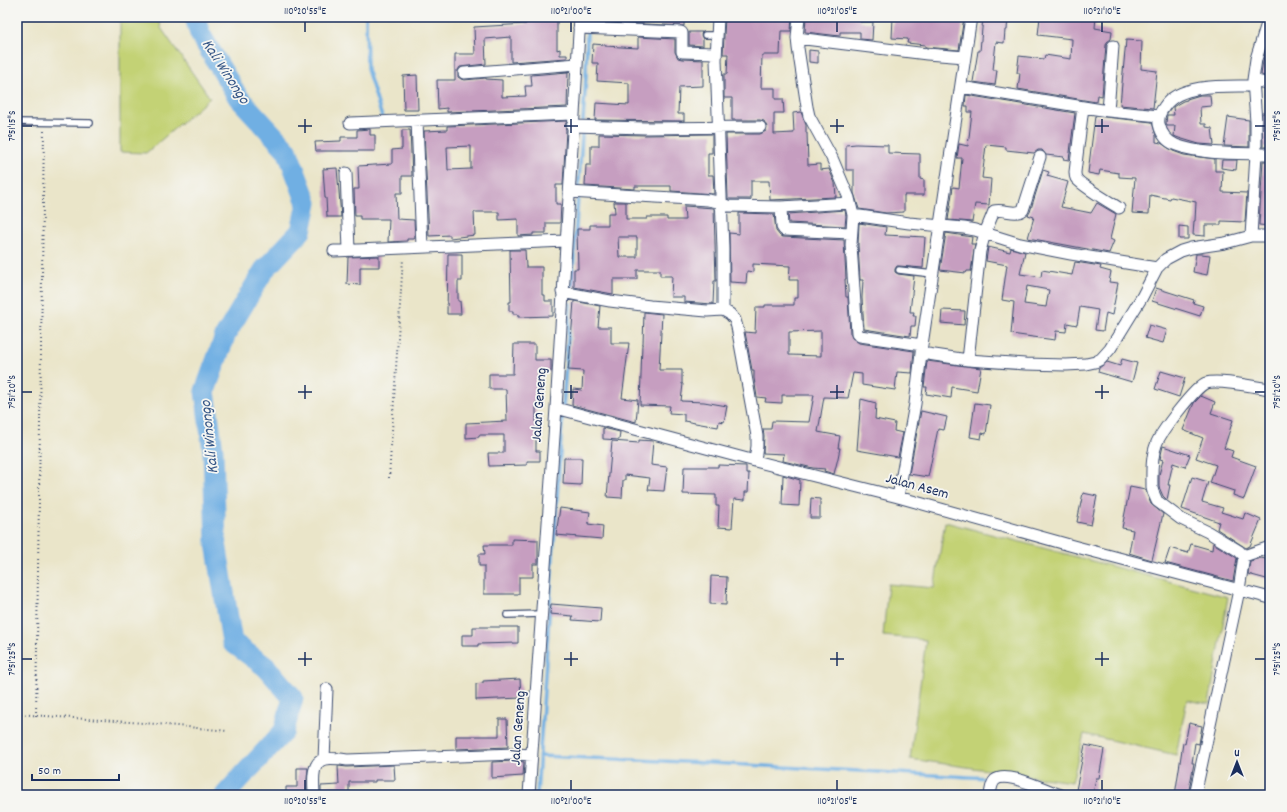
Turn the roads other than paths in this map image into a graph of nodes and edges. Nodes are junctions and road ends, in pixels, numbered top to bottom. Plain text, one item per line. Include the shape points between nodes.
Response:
1 (718, 17) edge
2 (799, 17) edge
3 (971, 17) edge
4 (1269, 17) edge
5 (580, 22) edge
6 (705, 35) dead end
7 (717, 35) junction
8 (797, 38) junction
9 (1113, 46) dead end
10 (716, 53) junction
11 (966, 57) junction
12 (577, 64) junction
13 (464, 72) dead end
14 (1253, 83) junction
15 (1270, 84) edge
16 (961, 87) junction
17 (1083, 107) junction
18 (1108, 111) junction
19 (573, 114) junction
20 (1159, 116) junction
21 (417, 120) junction
22 (17, 122) edge
23 (90, 123) dead end
24 (350, 123) dead end
25 (580, 127) junction
26 (719, 127) junction
27 (760, 127) dead end
28 (1256, 154) junction
29 (1270, 154) edge
30 (1040, 157) dead end
31 (346, 173) dead end
32 (576, 192) junction
33 (721, 203) junction
34 (850, 203) junction
35 (781, 207) junction
36 (1119, 208) dead end
37 (853, 214) junction
38 (940, 226) junction
39 (851, 233) junction
40 (985, 233) junction
41 (1251, 236) junction
42 (1270, 236) edge
43 (565, 241) junction
44 (422, 247) junction
45 (349, 250) junction
46 (334, 251) dead end
47 (1157, 268) junction
48 (900, 270) dead end
49 (933, 274) junction
50 (562, 292) junction
51 (723, 310) junction
52 (922, 349) junction
53 (968, 360) junction
54 (1270, 390) edge
55 (556, 408) junction
56 (755, 461) junction
57 (898, 497) junction
58 (1270, 547) edge
59 (1244, 556) junction
60 (1239, 590) junction
61 (1270, 598) edge
62 (541, 614) junction
63 (507, 615) dead end
64 (327, 689) dead end
65 (532, 755) junction
66 (324, 759) junction
67 (314, 795) edge
68 (529, 795) edge
69 (990, 795) edge
70 (1061, 795) edge
71 (1195, 795) edge

1 - 7 street
2 - 8 street
3 - 11 street
4 - 14 street via 1256,60
5 - 10 street via 681,32 682,56
5 - 12 street, Jalan Geneng
6 - 7 lane
7 - 10 street
8 - 11 street
8 - 34 street via 809,116 832,158
9 - 18 street
10 - 26 street
11 - 16 street
12 - 13 street
12 - 19 street, Jalan Geneng
14 - 15 street
14 - 20 street via 1181,93 1166,102
14 - 28 street
16 - 17 street
16 - 38 street
17 - 18 street
17 - 36 street via 1075,176 1083,185
18 - 20 street
19 - 21 street
19 - 25 street, Jalan Geneng
20 - 28 street via 1163,134 1176,145 1198,150
21 - 24 street
21 - 44 street
22 - 23 lane
25 - 26 street
25 - 32 street, Jalan Geneng
26 - 27 street
26 - 33 street
28 - 29 street
28 - 41 street
30 - 40 street via 1023,210 994,212
31 - 45 street
32 - 33 street via 708,200
32 - 43 street, Jalan Geneng
33 - 35 street via 731,207
33 - 51 street
34 - 35 street
34 - 37 street
35 - 39 street via 784,230
37 - 38 street
37 - 39 street
38 - 40 street
38 - 49 street
39 - 52 street via 858,336
40 - 47 street via 1020,244
40 - 53 street via 977,271
41 - 42 street
41 - 47 street via 1181,251 1161,262
43 - 44 street
43 - 50 street, Jalan Geneng
44 - 45 street
45 - 46 street
47 - 53 street via 1110,350 1095,362 1054,365
48 - 49 lane
49 - 52 street
50 - 51 street via 650,306
50 - 55 street, Jalan Geneng
51 - 56 street via 735,320 757,436
52 - 53 street
52 - 57 street via 912,424
54 - 59 street via 1214,382 1201,385 1159,437 1154,450 1152,488 1157,501 1181,519 1208,532
55 - 56 street, Jalan Asem
55 - 62 street, Jalan Geneng
56 - 57 street, Jalan Asem
57 - 60 street, Jalan Asem
58 - 59 street
59 - 60 street
60 - 61 street, Jalan Asem
60 - 71 street
62 - 63 lane
62 - 65 street, Jalan Geneng
64 - 66 street
65 - 66 street
65 - 68 street, Jalan Geneng
66 - 67 street via 314,770
69 - 70 street via 994,781 1006,777

